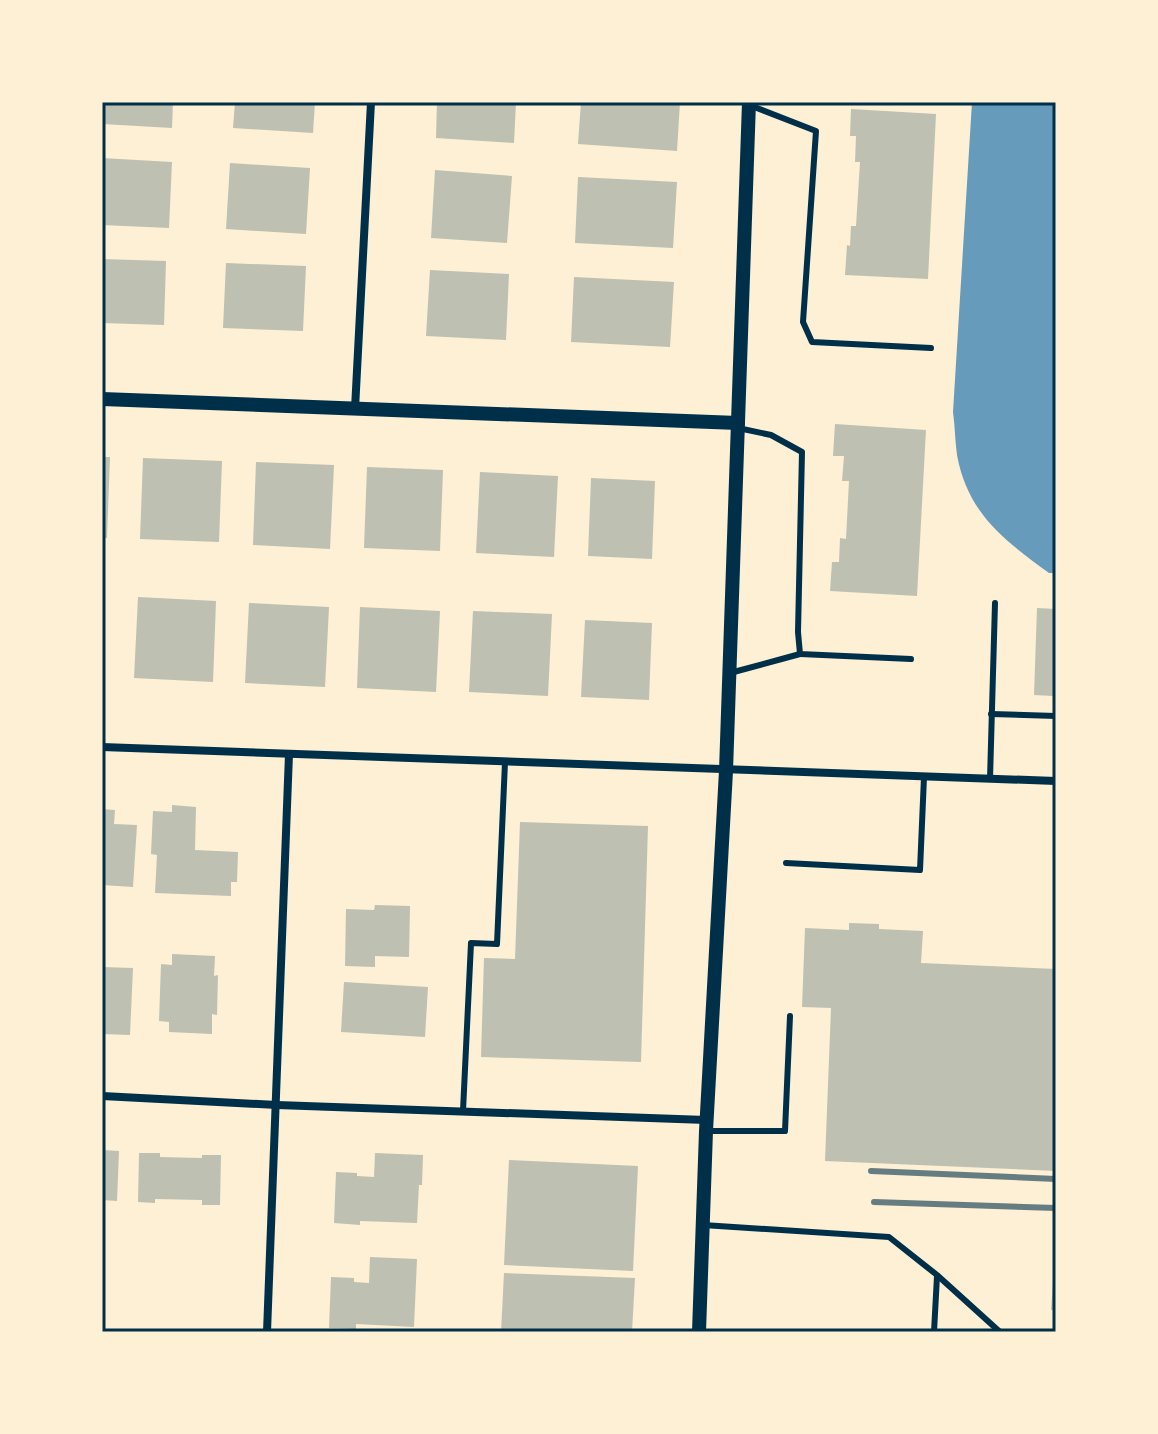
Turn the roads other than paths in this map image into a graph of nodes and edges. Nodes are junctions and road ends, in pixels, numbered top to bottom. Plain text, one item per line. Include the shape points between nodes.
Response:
1 (371, 102) edge
2 (749, 103) edge
3 (931, 348) dead end
4 (102, 399) edge
5 (355, 409) junction
6 (738, 425) junction
7 (995, 603) dead end
8 (800, 654) junction
9 (911, 659) dead end
10 (729, 674) junction
11 (991, 714) junction
12 (1056, 716) edge
13 (102, 747) edge
14 (289, 754) junction
15 (505, 762) junction
16 (726, 771) junction
17 (924, 777) junction
18 (990, 779) junction
19 (1056, 781) edge
20 (786, 863) dead end
21 (790, 1016) dead end
22 (102, 1096) edge
23 (277, 1105) junction
24 (463, 1111) junction
25 (706, 1125) junction
26 (703, 1225) junction
27 (937, 1275) junction
28 (267, 1332) edge
29 (699, 1332) edge
30 (934, 1332) edge
31 (1000, 1332) edge

1 - 5 street
2 - 3 lane via 816,131 803,322 812,342
2 - 6 street
4 - 5 street
5 - 6 street
6 - 8 lane via 802,452
6 - 10 street
7 - 11 lane
8 - 9 lane
8 - 10 lane
10 - 16 street
11 - 12 lane
11 - 18 lane
13 - 14 street
14 - 15 street
14 - 23 street
15 - 16 street
15 - 24 lane via 497,944 471,943
16 - 17 street
16 - 25 street
17 - 18 street
17 - 20 lane via 920,870
18 - 19 street
21 - 25 lane via 785,1131
22 - 23 street
23 - 24 street
23 - 28 street
24 - 25 street
25 - 26 street
26 - 27 lane via 889,1237
26 - 29 street
27 - 30 lane
27 - 31 lane

